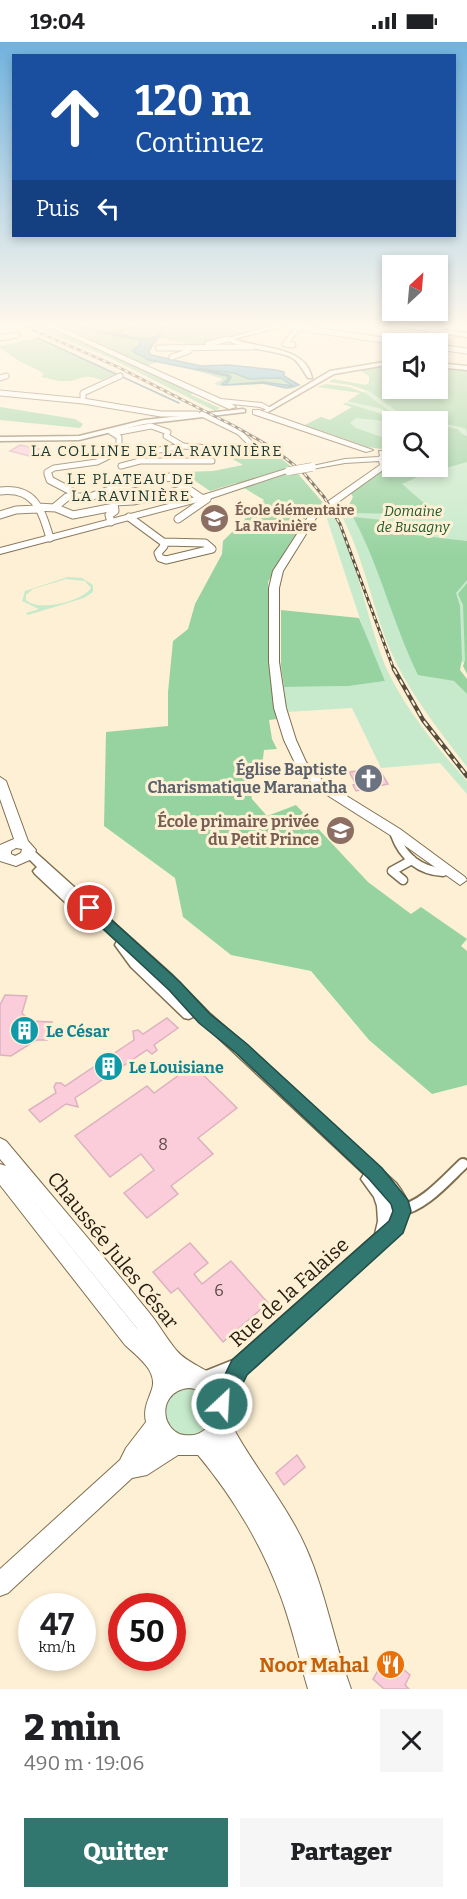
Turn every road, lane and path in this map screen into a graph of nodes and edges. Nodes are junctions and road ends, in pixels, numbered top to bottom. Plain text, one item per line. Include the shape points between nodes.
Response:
1 (87, 402) edge
2 (222, 402) edge
3 (277, 402) edge
4 (237, 407) junction
5 (265, 410) junction
6 (200, 414) junction
7 (112, 433) junction
8 (0, 439) edge
9 (249, 442) dead end
10 (183, 446) junction
11 (209, 448) dead end
12 (370, 456) junction
13 (107, 459) junction
14 (140, 461) junction
15 (212, 461) dead end
16 (187, 489) junction
17 (0, 491) edge
18 (71, 491) dead end
19 (204, 498) junction
20 (55, 507) junction
21 (114, 507) junction
22 (37, 508) junction
23 (0, 515) edge
24 (129, 517) junction
25 (178, 519) dead end
26 (111, 522) junction
27 (50, 538) junction
28 (163, 542) junction
29 (0, 552) edge
30 (0, 781) edge
31 (390, 830) junction
32 (11, 853) edge
33 (412, 860) junction
34 (384, 865) dead end
35 (392, 872) junction
36 (443, 872) junction
37 (403, 880) dead end
38 (463, 883) edge
39 (0, 1146) edge
40 (464, 1164) dead end
41 (0, 1172) edge
42 (394, 1209) junction
43 (239, 1367) junction
44 (199, 1378) junction
45 (164, 1390) junction
46 (221, 1413) junction
47 (158, 1423) junction
48 (175, 1444) junction
49 (202, 1444) junction
50 (128, 1467) junction
51 (0, 1585) edge
52 (320, 1689) edge
53 (339, 1689) edge

1 - 6 street via 161,414
2 - 4 main road
3 - 5 street
4 - 5 main road
4 - 6 street
5 - 12 main road
6 - 7 street via 133,424
6 - 9 street via 234,429
7 - 8 street via 79,438
7 - 10 street via 151,426 168,432 167,439
7 - 13 street via 119,436 119,451
10 - 11 street
10 - 14 street via 147,452
12 - 19 main road, bridge via 289,471
12 - 31 main road via 384,465 313,516 276,576 274,662 281,735 320,785
13 - 14 street via 123,464
13 - 18 street via 47,472 50,480
14 - 15 street
16 - 19 street
16 - 20 street via 170,477 163,477 90,497 67,497
16 - 21 street via 114,502
17 - 22 street via 25,492
19 - 24 main road
19 - 25 street via 208,500
20 - 21 street via 73,515
20 - 22 street
21 - 26 street via 115,511 109,514
22 - 23 street
22 - 27 street
24 - 26 main road
24 - 28 street
26 - 27 main road
27 - 29 main road
28 - 28 street via 205,543 212,549 166,560 158,553
30 - 32 main road via 14,826
31 - 33 street via 402,852
31 - 36 main road via 410,850
31 - 38 main road
32 - 42 street via 31,863 116,941 205,1029 237,1054 376,1185
33 - 35 street
33 - 36 street via 424,868
34 - 35 street
35 - 37 street
36 - 38 main road
39 - 44 main road, Chaussée Jules César via 171,1360
40 - 42 street via 420,1202
41 - 45 main road, Chaussée Jules César via 132,1338 155,1358
42 - 43 street, Rue de la Falaise via 396,1226
43 - 44 street, Rue de la Falaise
43 - 46 street, Rue de la Falaise
44 - 45 main road via 175,1380
44 - 46 main road via 215,1389
45 - 47 main road via 157,1406
46 - 49 main road via 212,1437
46 - 53 main road via 234,1453 297,1554
47 - 48 main road
47 - 50 main road
48 - 49 main road
48 - 50 main road via 139,1467
49 - 52 main road via 260,1527 276,1559 296,1605
50 - 51 main road

